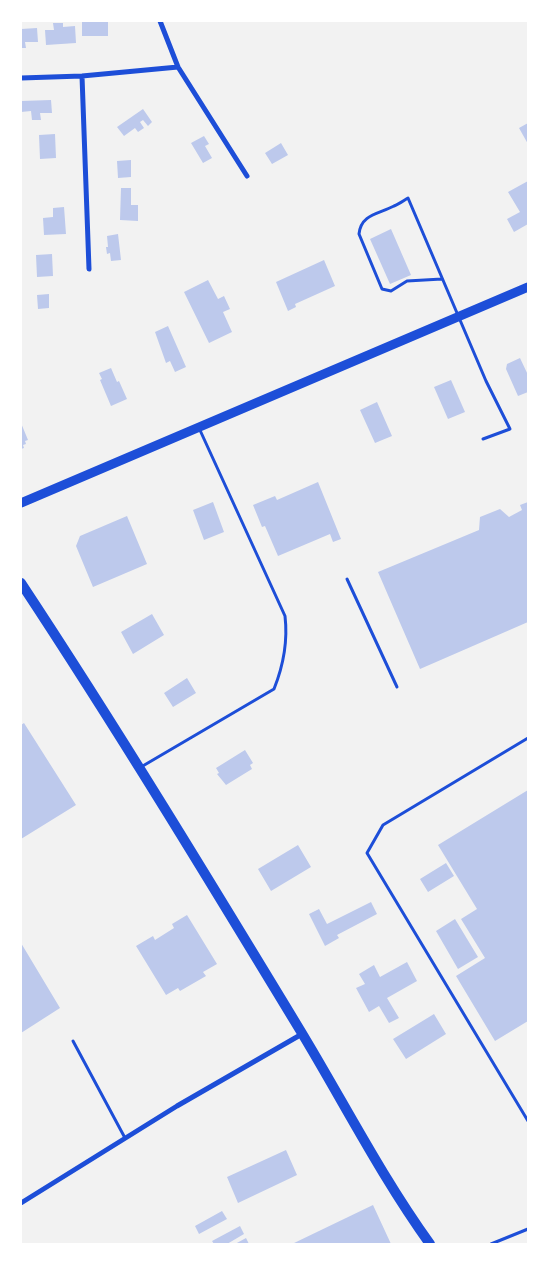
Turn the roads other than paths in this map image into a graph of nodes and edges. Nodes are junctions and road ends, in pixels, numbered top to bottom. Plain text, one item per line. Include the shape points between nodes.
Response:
1 (160, 21) edge
2 (178, 67) junction
3 (82, 76) junction
4 (21, 78) edge
5 (246, 176) dead end
6 (89, 269) dead end
7 (442, 279) junction
8 (528, 287) edge
9 (459, 317) junction
10 (198, 427) junction
11 (483, 439) dead end
12 (21, 503) edge
13 (347, 579) dead end
14 (21, 583) edge
15 (396, 686) dead end
16 (528, 738) edge
17 (140, 768) junction
18 (302, 1034) junction
19 (73, 1041) dead end
20 (528, 1121) edge
21 (125, 1138) junction
22 (21, 1204) edge
23 (528, 1229) edge
24 (430, 1244) edge
25 (491, 1244) edge

1 - 2 street
2 - 3 street
2 - 5 street
3 - 4 street
3 - 6 street
7 - 7 lane via 408,198 366,218 360,226 358,234 382,289 391,291 407,280
7 - 9 lane
8 - 9 main road
9 - 10 main road
9 - 11 lane via 510,429
10 - 12 main road
10 - 17 lane via 285,616 287,636 281,671 274,689
13 - 15 lane
14 - 17 highway
16 - 20 lane via 383,825 367,852
17 - 18 highway
18 - 21 street
18 - 24 highway
19 - 21 lane
21 - 22 street
23 - 25 lane

